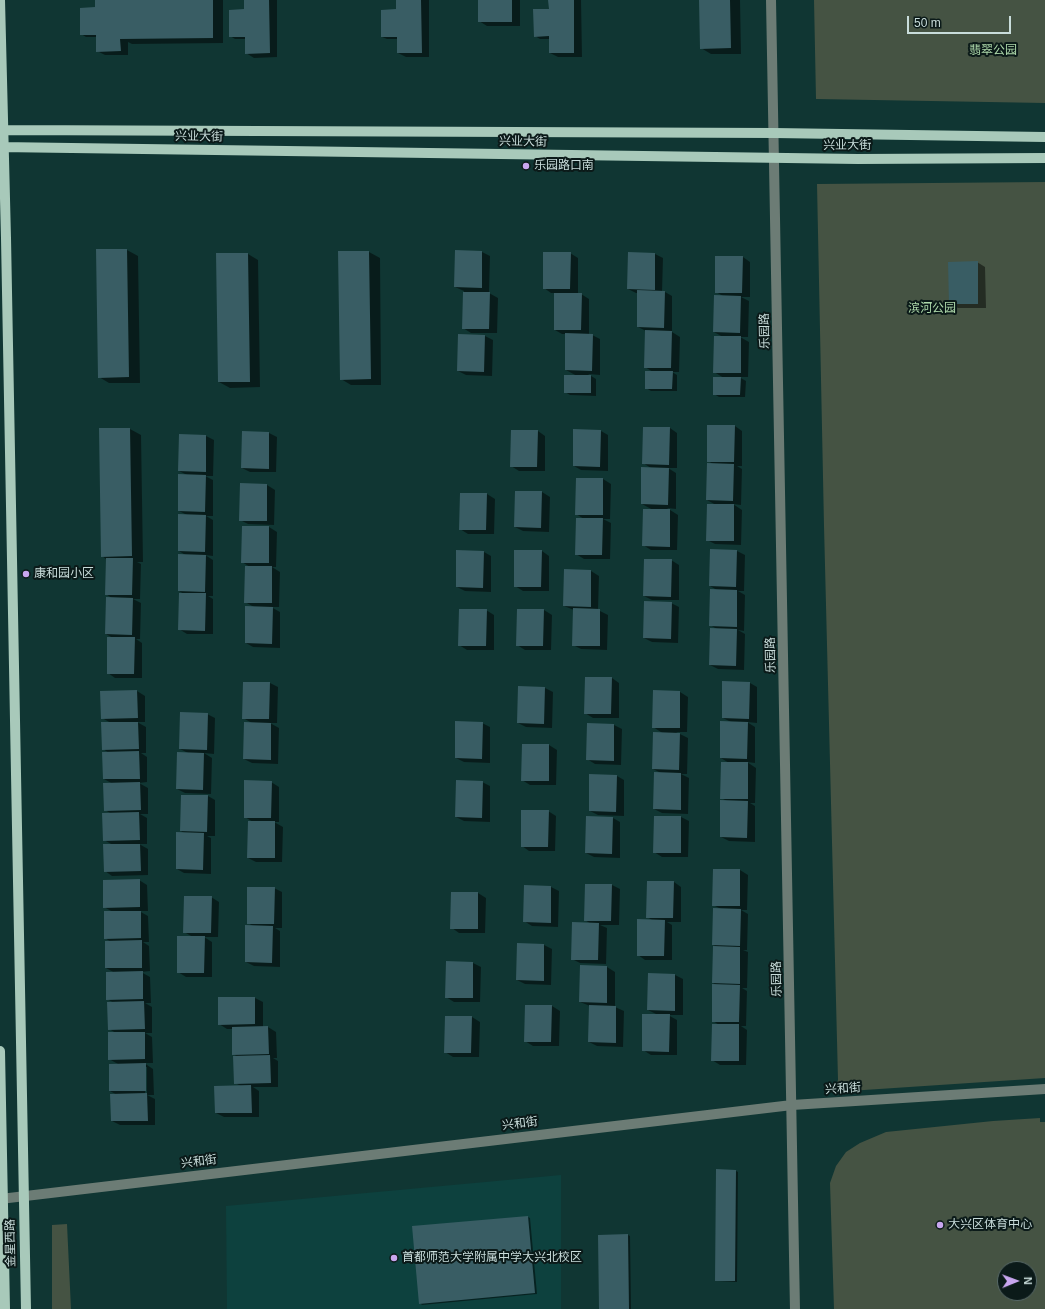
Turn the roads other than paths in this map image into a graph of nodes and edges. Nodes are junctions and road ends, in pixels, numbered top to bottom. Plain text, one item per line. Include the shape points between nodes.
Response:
1 (0, 0) edge
2 (771, 0) edge
3 (1, 130) edge
4 (774, 133) junction
5 (1045, 137) edge
6 (2, 147) edge
7 (774, 158) junction
8 (1045, 158) edge
9 (0, 1051) edge
10 (1045, 1089) edge
11 (792, 1105) junction
12 (23, 1196) junction
13 (1, 1198) edge
14 (5, 1309) edge
15 (26, 1309) edge
16 (795, 1309) edge

1 - 3 main road, 金星西路
2 - 4 street, 乐园路
3 - 4 main road, 兴业大街
3 - 6 main road, 金星西路
4 - 5 main road, 兴业大街
4 - 7 street, 乐园路
6 - 7 main road, 兴业大街
6 - 12 main road, 金星西路
7 - 8 main road, 兴业大街
7 - 11 street, 乐园路
9 - 13 main road, 金星西路
10 - 11 street, 兴和街
11 - 12 street, 兴和街
11 - 16 street, 乐园路
12 - 13 street, 兴和街
12 - 15 main road, 金星西路
13 - 14 main road, 金星西路

